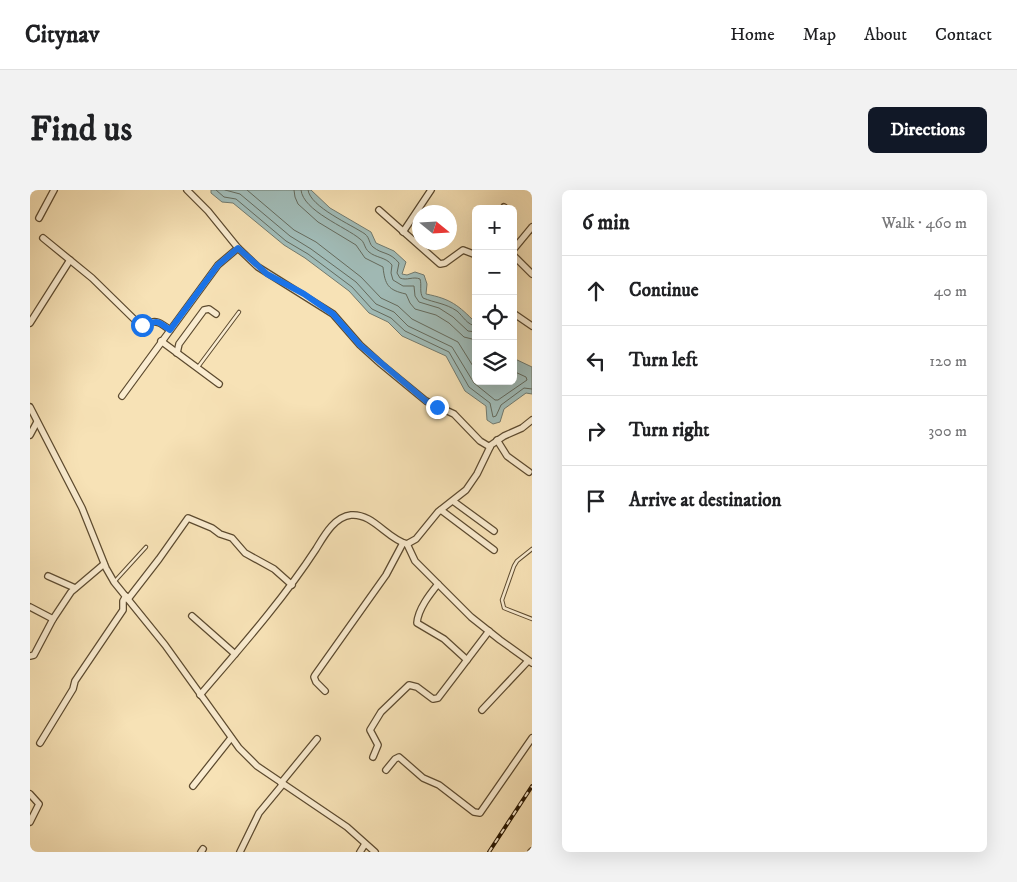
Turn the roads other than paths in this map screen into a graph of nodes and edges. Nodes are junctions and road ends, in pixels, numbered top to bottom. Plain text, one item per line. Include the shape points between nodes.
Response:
1 (54, 190) edge
2 (187, 190) edge
3 (431, 190) edge
4 (379, 210) dead end
5 (39, 218) dead end
6 (532, 228) edge
7 (403, 232) junction
8 (44, 238) dead end
9 (517, 245) edge
10 (238, 248) junction
11 (472, 252) edge
12 (517, 259) edge
13 (70, 260) junction
14 (532, 274) edge
15 (239, 312) dead end
16 (216, 314) dead end
17 (517, 316) edge
18 (30, 323) edge
19 (532, 326) edge
20 (170, 330) junction
21 (161, 341) junction
22 (177, 353) junction
23 (197, 368) junction
24 (219, 384) dead end
25 (122, 396) dead end
26 (30, 407) edge
27 (532, 420) edge
28 (37, 422) junction
29 (30, 434) edge
30 (497, 440) junction
31 (490, 447) junction
32 (529, 472) dead end
33 (453, 501) junction
34 (440, 510) junction
35 (494, 531) dead end
36 (405, 544) junction
37 (146, 547) dead end
38 (532, 549) edge
39 (494, 550) dead end
40 (104, 564) junction
41 (48, 576) dead end
42 (114, 582) junction
43 (438, 584) junction
44 (292, 585) junction
45 (75, 588) junction
46 (127, 598) junction
47 (30, 608) edge
48 (192, 616) dead end
49 (53, 619) junction
50 (532, 619) edge
51 (489, 631) junction
52 (235, 654) junction
53 (30, 656) edge
54 (467, 660) junction
55 (530, 662) edge
56 (325, 691) dead end
57 (200, 695) junction
58 (482, 710) dead end
59 (231, 738) junction
60 (532, 738) edge
61 (317, 739) dead end
62 (40, 743) dead end
63 (373, 757) dead end
64 (386, 770) dead end
65 (282, 784) junction
66 (193, 786) dead end
67 (30, 794) edge
68 (30, 822) edge
69 (365, 844) junction
70 (240, 852) edge
71 (360, 852) edge
72 (375, 852) edge

1 - 5 street
2 - 10 street
3 - 7 street
4 - 7 street
6 - 9 street
7 - 11 street via 440,264 463,250
8 - 13 street
10 - 20 street via 218,265
10 - 31 street via 267,274 333,314 374,358 426,401 454,414
12 - 14 street
13 - 18 street
13 - 20 street via 138,322 158,321
15 - 23 lane
16 - 22 street via 209,309 204,310
17 - 19 street
20 - 21 street
21 - 22 street
21 - 25 street
22 - 23 street
23 - 24 street
26 - 28 street
27 - 30 street
28 - 29 street
28 - 40 street via 82,508
30 - 31 street
30 - 32 street via 507,456
31 - 33 street via 474,480
33 - 34 street
33 - 35 street
34 - 36 street via 416,539
34 - 39 street
36 - 43 street via 415,561
36 - 44 street via 365,518 350,515 341,518 331,527
36 - 56 street via 315,675 316,682
37 - 42 lane
38 - 50 lane via 517,561 502,600 504,608
40 - 42 street
40 - 45 street
41 - 45 street
42 - 46 street
43 - 51 street
43 - 54 street via 426,600 417,623 444,639
44 - 46 street via 276,570 245,553 232,538 188,518
44 - 52 street
45 - 49 street
46 - 57 street
46 - 62 street via 123,601 123,610 75,681
47 - 49 street
48 - 52 street
49 - 53 street via 34,655
51 - 54 street
51 - 55 street
52 - 57 street
54 - 63 street via 438,698 433,699 408,686 384,709 370,730 378,745
55 - 58 street
57 - 59 street
59 - 65 street via 248,758
59 - 66 street
60 - 64 street via 480,813 474,812 439,784 423,778 398,757
61 - 65 street
65 - 69 street via 347,827
65 - 70 street via 259,813
67 - 68 street via 39,804
69 - 71 street
69 - 72 street

